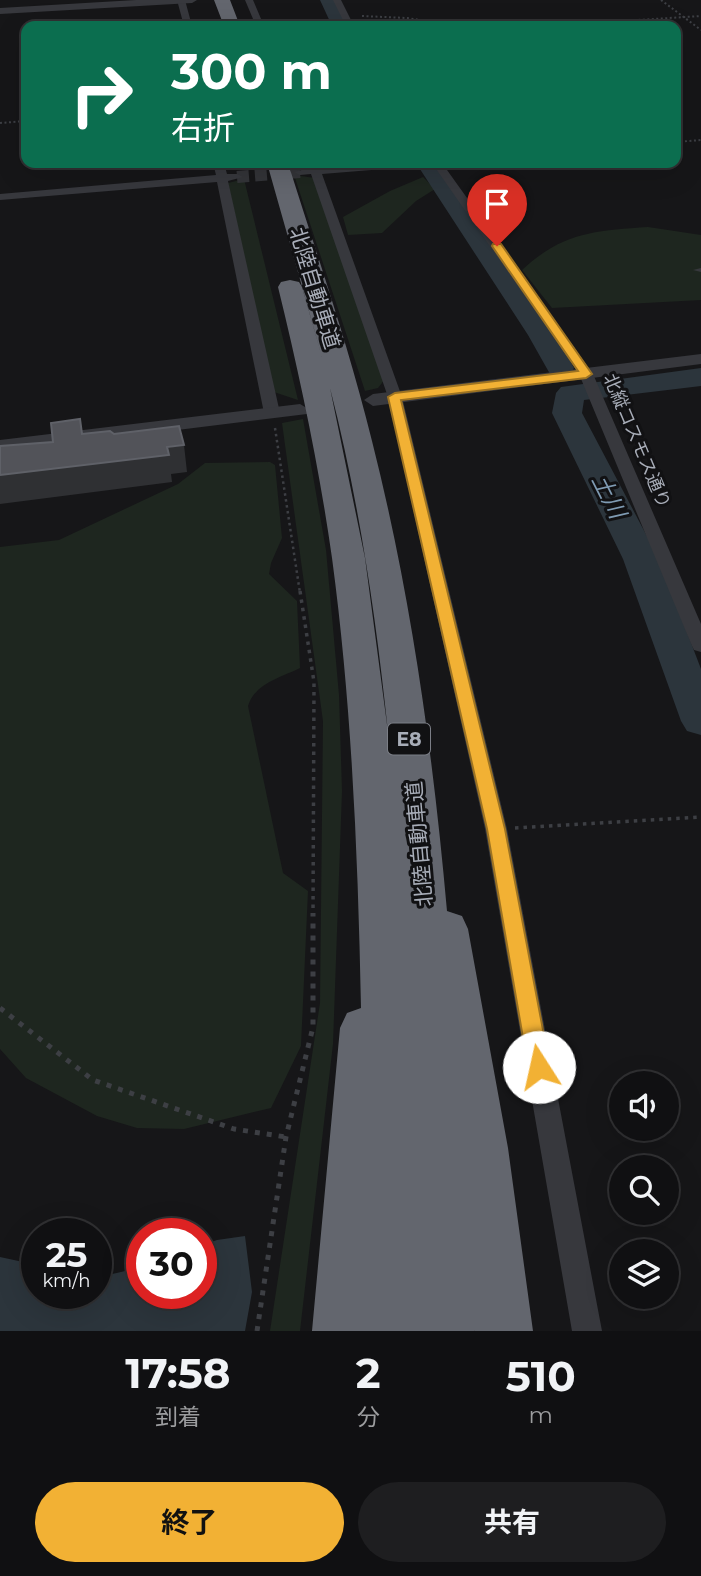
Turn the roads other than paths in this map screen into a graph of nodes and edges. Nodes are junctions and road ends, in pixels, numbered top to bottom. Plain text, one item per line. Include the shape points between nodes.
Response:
1 (181, 0) edge
2 (192, 0) edge
3 (205, 0) edge
4 (222, 0) edge
5 (249, 0) edge
6 (337, 0) edge
7 (0, 11) edge
8 (187, 21) edge
9 (212, 21) edge
10 (230, 21) edge
11 (258, 21) edge
12 (348, 21) edge
13 (301, 168) edge
14 (301, 168) edge
15 (441, 168) edge
16 (238, 173) edge
17 (0, 197) edge
18 (701, 359) edge
19 (587, 376) junction
20 (395, 397) junction
21 (373, 400) dead end
22 (300, 410) dead end
23 (272, 413) junction
24 (0, 446) edge
25 (701, 646) edge
26 (393, 767) junction
27 (341, 1331) edge
28 (388, 1331) edge
29 (446, 1331) edge
30 (504, 1331) edge
31 (587, 1331) edge

1 - 2 street
1 - 7 street
1 - 8 street
3 - 9 highway
4 - 10 highway
5 - 11 street
6 - 12 street
13 - 20 street
14 - 26 highway, 北陸自動車道 / E8 via 323,310 366,477 397,648
15 - 19 street, 北縦コスモス通り
16 - 17 street
16 - 23 street
16 - 26 highway, 北陸自動車道 / E8 via 298,313
18 - 19 street
19 - 20 street
19 - 25 street, 北縦コスモス通り
20 - 21 street
20 - 31 street via 496,829
22 - 23 street
23 - 24 street
26 - 27 highway via 365,1002
26 - 28 highway, 北陸自動車道 / E8 via 382,923
26 - 29 highway, 北陸自動車道 / E8 via 427,936
26 - 30 highway via 469,1056

